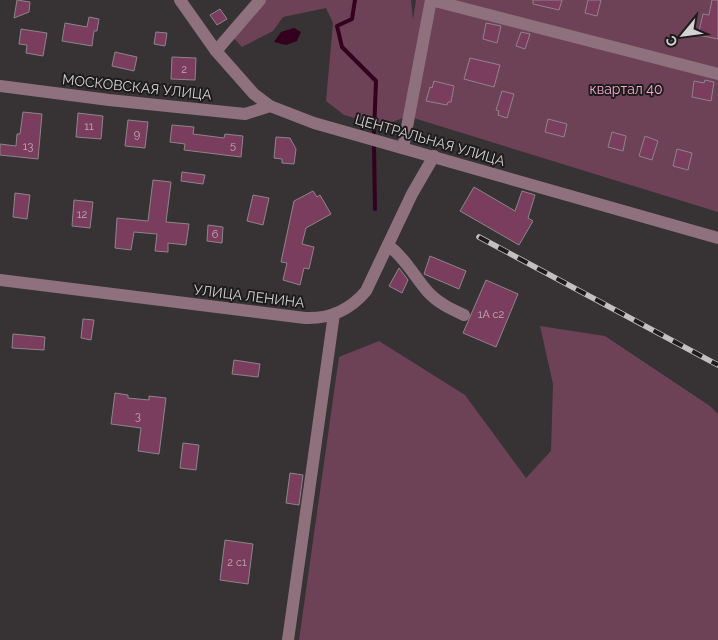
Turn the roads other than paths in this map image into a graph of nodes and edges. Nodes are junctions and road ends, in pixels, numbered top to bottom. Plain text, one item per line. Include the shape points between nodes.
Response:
1 (180, 0) edge
2 (260, 0) edge
3 (431, 0) edge
4 (216, 51) junction
5 (718, 74) edge
6 (0, 86) edge
7 (270, 106) junction
8 (403, 148) junction
9 (434, 156) junction
10 (718, 238) edge
11 (388, 245) junction
12 (0, 280) edge
13 (334, 314) junction
14 (464, 315) dead end
15 (288, 640) edge

1 - 4 street, ЦЕНТРАЛЬНАЯ УЛИЦА
2 - 4 street
3 - 5 street
3 - 8 street
4 - 7 street, ЦЕНТРАЛЬНАЯ УЛИЦА via 245,85
6 - 7 street, МОСКОВСКАЯ УЛИЦА via 245,114
7 - 8 street, ЦЕНТРАЛЬНАЯ УЛИЦА via 314,123
8 - 9 street, ЦЕНТРАЛЬНАЯ УЛИЦА
9 - 10 street, ЦЕНТРАЛЬНАЯ УЛИЦА
9 - 11 street, УЛИЦА ЛЕНИНА
11 - 13 street, УЛИЦА ЛЕНИНА via 366,291 355,303
11 - 14 street via 401,255 434,298
12 - 13 street, УЛИЦА ЛЕНИНА via 305,318
13 - 15 street

